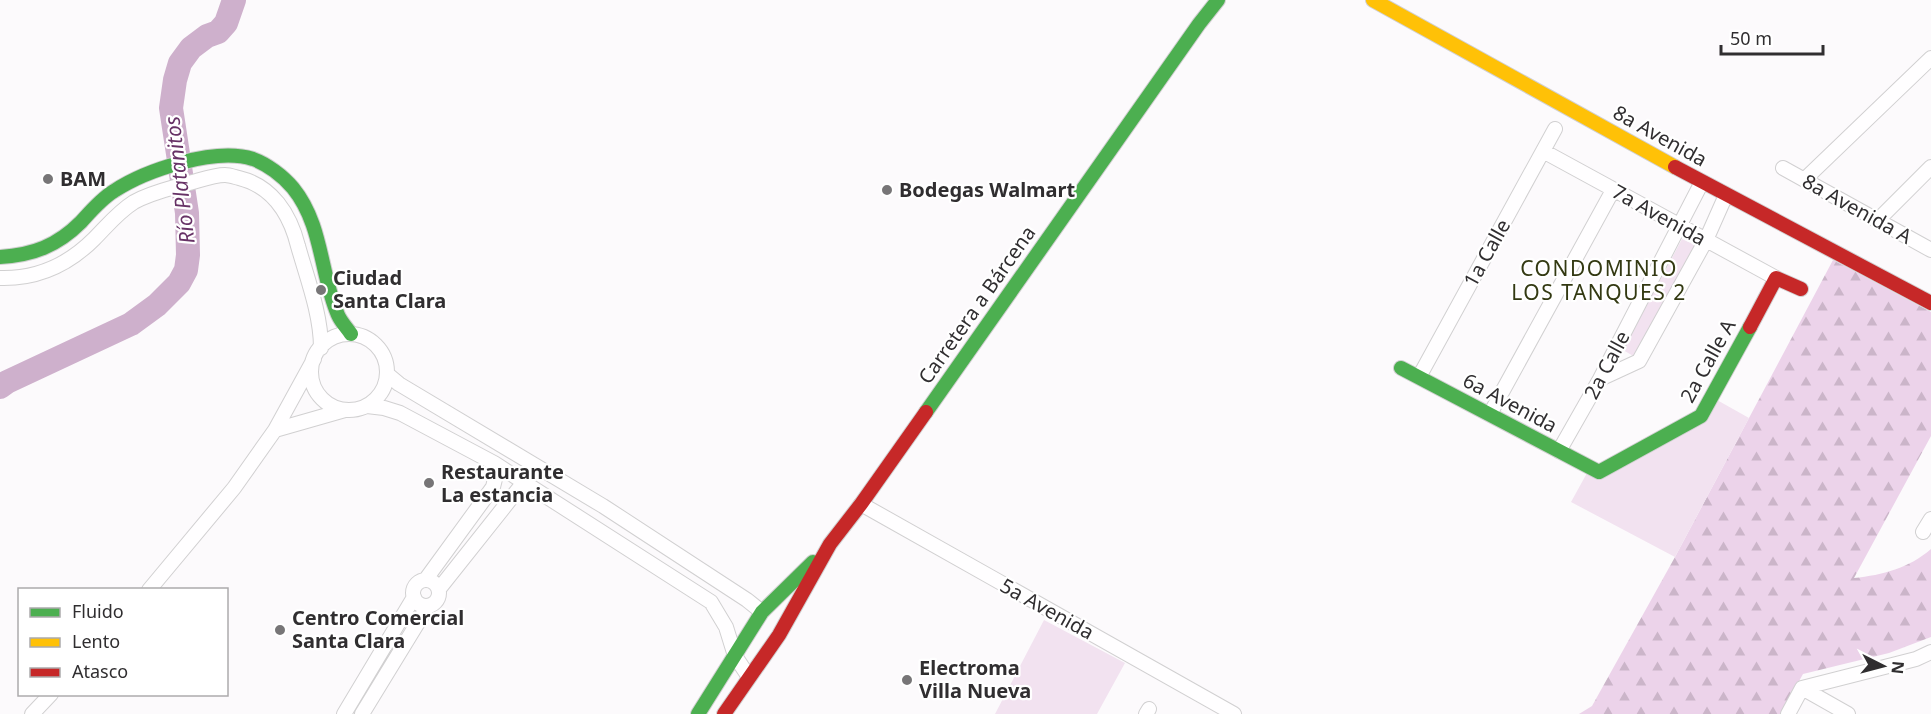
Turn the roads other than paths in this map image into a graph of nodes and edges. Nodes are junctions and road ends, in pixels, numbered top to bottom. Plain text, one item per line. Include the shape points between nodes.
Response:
1 (1218, 0) edge
2 (1373, 0) edge
3 (1931, 58) edge
4 (1555, 129) dead end
5 (1543, 151) junction
6 (1783, 168) dead end
7 (1931, 168) edge
8 (1805, 179) junction
9 (1702, 182) junction
10 (1613, 190) junction
11 (1726, 195) junction
12 (1878, 220) junction
13 (1680, 225) junction
14 (1706, 240) junction
15 (1929, 244) edge
16 (0, 257) edge
17 (0, 278) edge
18 (1776, 278) junction
19 (1801, 290) dead end
20 (1931, 303) edge
21 (351, 334) junction
22 (317, 353) junction
23 (1401, 368) dead end
24 (387, 374) junction
25 (1419, 377) junction
26 (1600, 380) junction
27 (367, 406) junction
28 (345, 410) junction
29 (1490, 414) junction
30 (275, 430) junction
31 (1558, 451) junction
32 (494, 464) junction
33 (1599, 472) joint
34 (524, 482) junction
35 (861, 504) junction
36 (1931, 519) edge
37 (1923, 532) dead end
38 (831, 544) junction
39 (426, 579) junction
40 (151, 588) edge
41 (439, 589) junction
42 (414, 597) junction
43 (428, 606) junction
44 (762, 612) junction
45 (791, 614) junction
46 (767, 652) junction
47 (1931, 652) edge
48 (735, 656) junction
49 (1916, 659) junction
50 (1931, 668) edge
51 (749, 677) junction
52 (1802, 688) junction
53 (49, 696) edge
54 (32, 714) edge
55 (344, 714) edge
56 (362, 714) edge
57 (698, 714) edge
58 (724, 714) edge
59 (1234, 714) edge
60 (1788, 714) edge
61 (1848, 714) edge

1 - 35 street, Carretera a Bárcena
2 - 9 street, 8a Avenida
3 - 8 street
4 - 5 street, 1a Calle
5 - 10 street, 7a Avenida
5 - 25 street, 1a Calle
6 - 8 street, 8a Avenida A
7 - 12 street
8 - 12 street, 8a Avenida A
9 - 11 street, 8a Avenida
9 - 13 street, 2a Calle
10 - 13 street, 7a Avenida
10 - 29 street
11 - 14 street
11 - 20 street, 8a Avenida
12 - 15 street, 8a Avenida A
13 - 14 street, 7a Avenida
13 - 26 street, 2a Calle
14 - 18 street, 7a Avenida
14 - 26 street via 1640,360
16 - 21 street via 48,248 66,236 94,206 138,177 215,156 252,159 294,188 310,220 339,317
17 - 22 street via 31,276 62,263 136,201 226,175 250,181 271,195 285,211 312,296 321,336
18 - 19 street
18 - 33 street, 2a Calle A via 1701,416
21 - 22 street via 337,336
21 - 24 street via 369,340 379,349
22 - 28 street via 312,372 314,386 321,398
22 - 30 street
23 - 25 street, 6a Avenida
24 - 27 street via 381,392
24 - 44 street via 603,506
25 - 29 street, 6a Avenida
26 - 31 street, 2a Calle
27 - 28 street
27 - 32 street via 400,413
28 - 30 street
29 - 31 street, 6a Avenida
30 - 40 street via 234,488
31 - 33 street, 6a Avenida
32 - 34 street
32 - 39 street via 492,487
34 - 41 street
34 - 48 street via 711,602 726,627
35 - 38 street, Carretera a Bárcena
35 - 59 street, 5a Avenida
36 - 37 street
38 - 44 street, Carretera a Bárcena
38 - 45 street, Carretera a Bárcena
39 - 41 street via 435,582
39 - 42 street via 416,585
41 - 43 street via 436,602
42 - 43 street
42 - 55 street
43 - 56 street
44 - 45 street
44 - 46 street
44 - 48 street, Carretera a Bárcena
45 - 46 street, Carretera a Bárcena
46 - 51 street, Carretera a Bárcena
47 - 49 street
48 - 51 street
48 - 57 street, Carretera a Bárcena
49 - 50 street
49 - 52 street
51 - 58 street, Carretera a Bárcena
52 - 60 street
52 - 61 street
53 - 54 street

